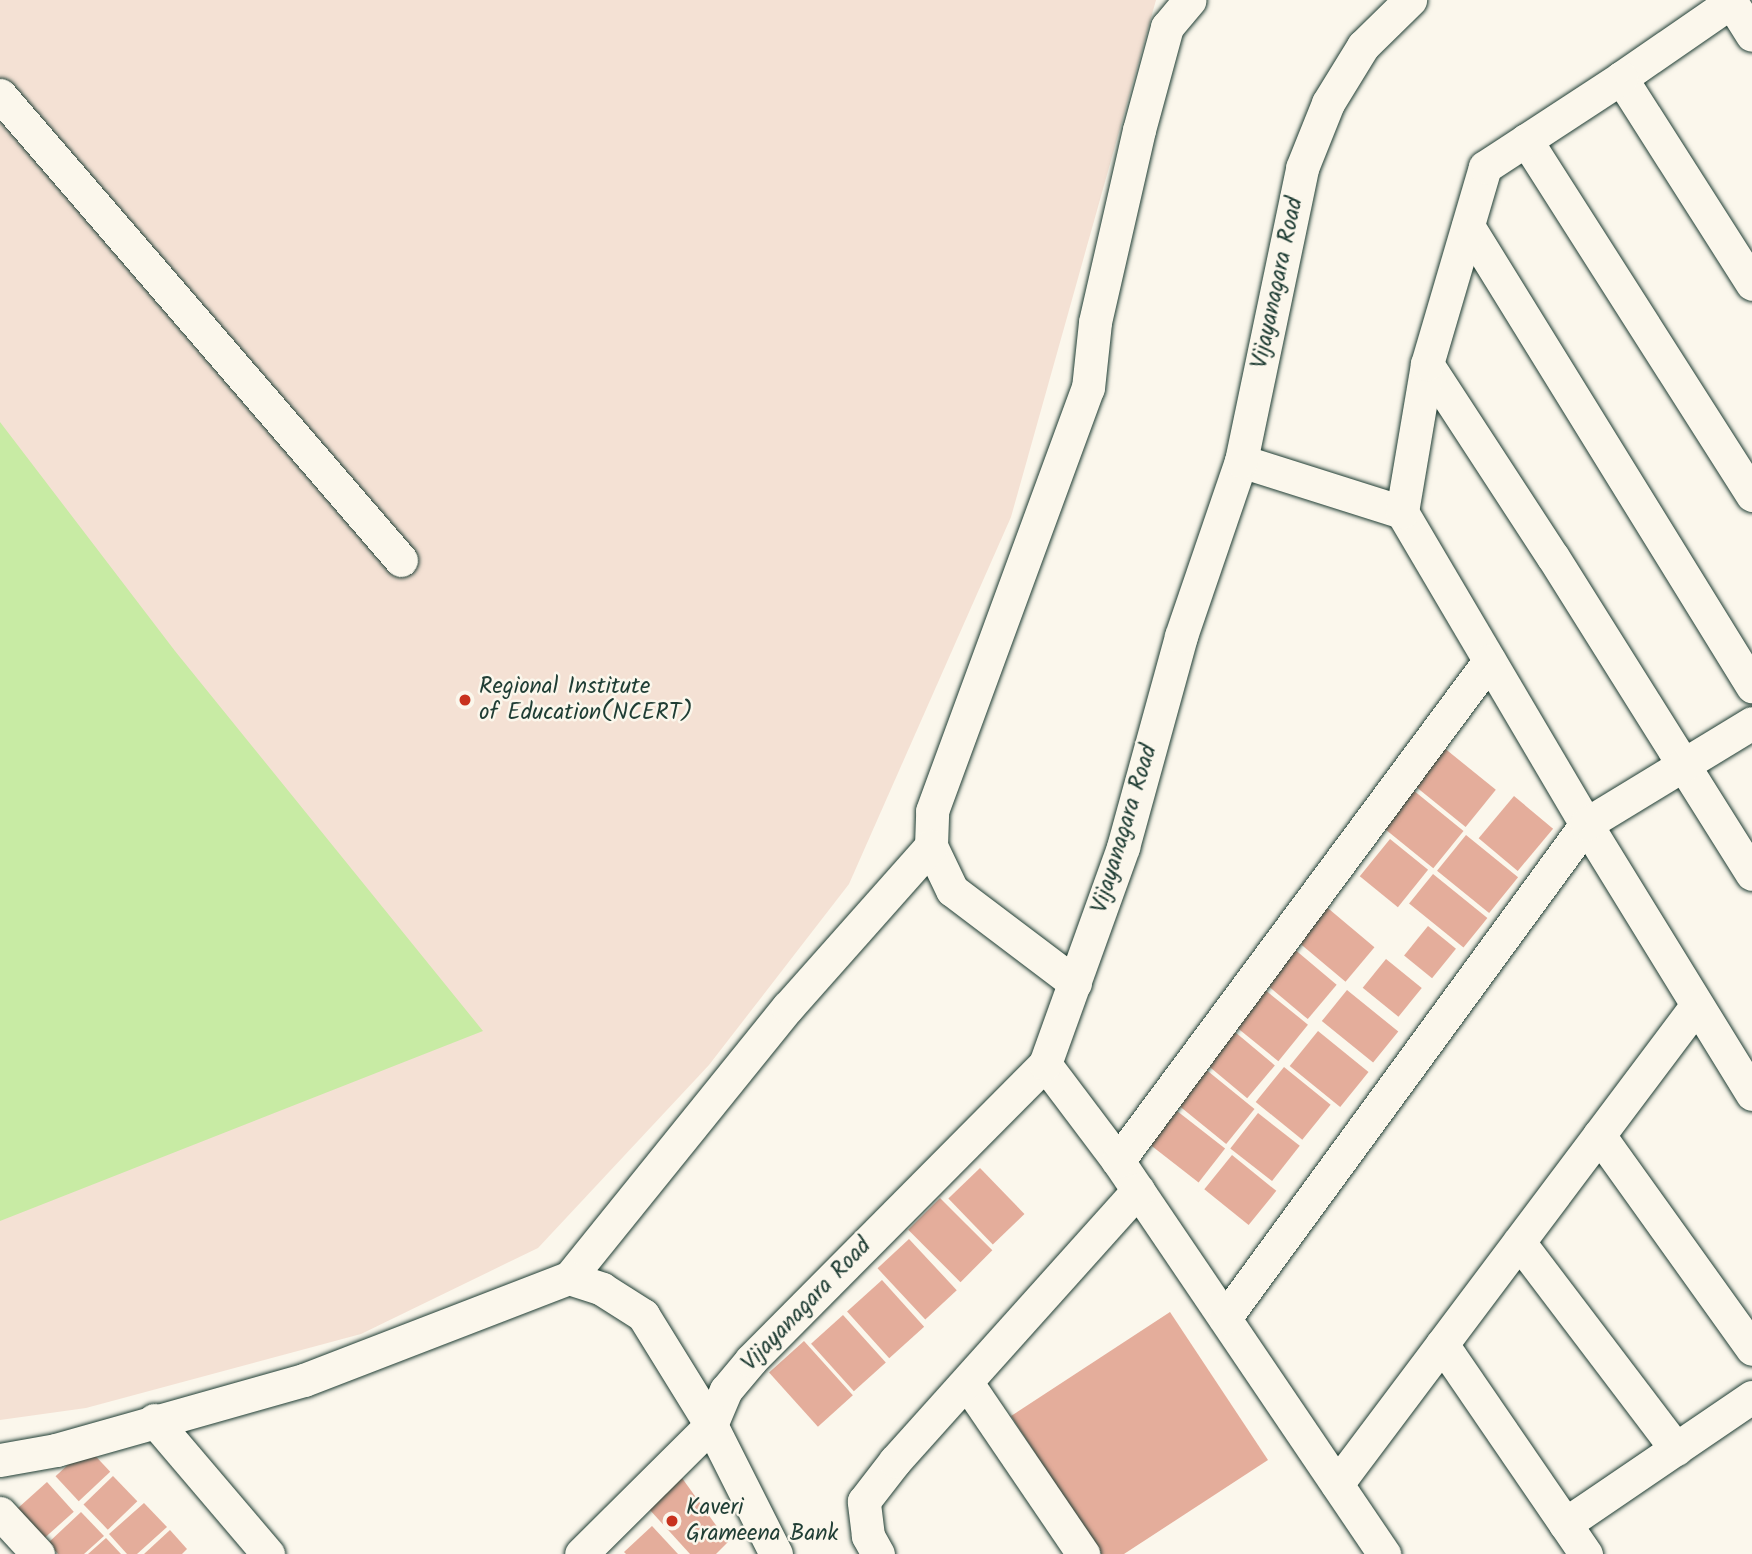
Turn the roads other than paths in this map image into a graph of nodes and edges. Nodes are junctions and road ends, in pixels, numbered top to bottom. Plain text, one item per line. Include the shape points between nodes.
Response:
1 (1190, 0) edge
2 (1410, 0) edge
3 (1731, 1) edge
4 (1752, 35) edge
5 (1621, 78) junction
6 (0, 95) edge
7 (1526, 140) junction
8 (1468, 226) junction
9 (1752, 284) edge
10 (1427, 364) junction
11 (1241, 461) junction
12 (1752, 495) edge
13 (1402, 512) junction
14 (401, 560) dead end
15 (1489, 661) junction
16 (1752, 686) edge
17 (1752, 723) edge
18 (1683, 765) junction
19 (1586, 824) junction
20 (931, 846) junction
21 (1751, 871) edge
22 (1075, 983) junction
23 (1696, 1006) junction
24 (1045, 1064) junction
25 (1752, 1094) edge
26 (1599, 1135) junction
27 (1118, 1161) junction
28 (1138, 1190) junction
29 (1519, 1242) junction
30 (569, 1278) junction
31 (1224, 1318) junction
32 (1442, 1344) junction
33 (1752, 1349) edge
34 (967, 1383) junction
35 (1752, 1397) edge
36 (154, 1420) junction
37 (711, 1426) junction
38 (1676, 1449) junction
39 (0, 1460) edge
40 (1337, 1484) junction
41 (0, 1513) edge
42 (1565, 1524) junction
43 (38, 1554) edge
44 (268, 1554) edge
45 (581, 1554) edge
46 (776, 1554) edge
47 (878, 1554) edge
48 (1083, 1554) edge
49 (1384, 1554) edge
50 (1586, 1554) edge

1 - 20 street via 1167,27 1139,130 1095,322 1088,388 932,811
2 - 11 street, Vijayanagara Road via 1363,46 1328,103 1302,168
3 - 4 street
3 - 5 street
5 - 7 street
5 - 9 street
6 - 14 street
7 - 8 street via 1485,167
7 - 12 street
8 - 10 street
8 - 16 street
10 - 13 street
10 - 18 street
11 - 13 street
11 - 22 street, Vijayanagara Road via 1181,636 1123,847
13 - 15 street
15 - 19 street
15 - 27 street
17 - 18 street
18 - 19 street
18 - 21 street
19 - 23 street
19 - 31 street
20 - 22 street via 952,891
20 - 30 street via 788,1007
22 - 24 street, Vijayanagara Road
23 - 25 street
23 - 26 street
24 - 27 street
24 - 37 street, Vijayanagara Road via 751,1360 726,1390
26 - 29 street
26 - 33 street
27 - 28 street
28 - 31 street
28 - 34 street
29 - 32 street
29 - 38 street
30 - 36 street via 304,1380
30 - 37 street via 602,1289 643,1315
31 - 40 street
32 - 40 street
32 - 42 street
34 - 47 street via 864,1501 868,1536
34 - 48 street
35 - 38 street
36 - 39 street via 56,1450
36 - 44 street
37 - 45 street
37 - 46 street
38 - 42 street
40 - 49 street
41 - 43 street
42 - 50 street

